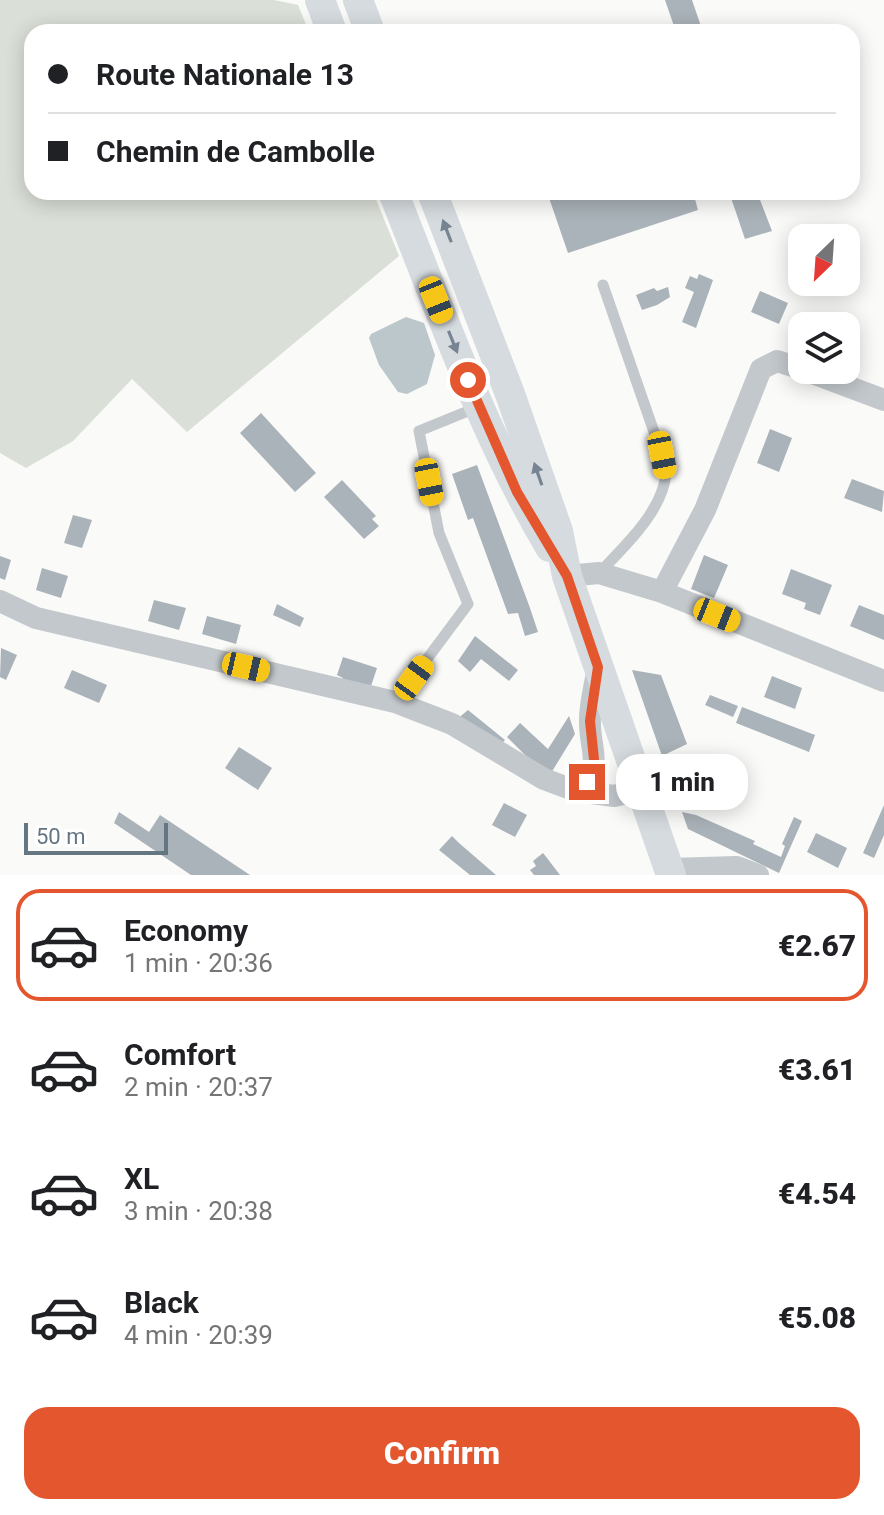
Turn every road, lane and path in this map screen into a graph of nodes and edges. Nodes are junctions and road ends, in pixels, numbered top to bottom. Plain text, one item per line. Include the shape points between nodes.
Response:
1 (320, 0) edge
2 (358, 0) edge
3 (329, 24) edge
4 (367, 24) edge
5 (396, 200) edge
6 (435, 200) edge
7 (603, 285) dead end
8 (788, 365) edge
9 (841, 384) edge
10 (884, 400) edge
11 (479, 407) junction
12 (599, 573) junction
13 (567, 576) junction
14 (662, 592) junction
15 (0, 601) edge
16 (598, 667) junction
17 (884, 681) edge
18 (395, 702) junction
19 (640, 790) junction
20 (576, 791) junction
21 (670, 872) edge
22 (758, 875) edge

1 - 3 main road
2 - 4 main road
5 -> 11 main road
13 -> 6 main road via 558,531 515,408
7 - 12 lane via 666,474 656,505
8 - 14 street via 777,361 761,369 705,510
9 - 10 street
11 - 13 main road via 517,492
11 - 18 lane via 419,431 439,533 468,604
12 - 13 street
12 - 14 street
13 - 16 main road
14 - 17 street
15 - 18 street via 36,618
16 - 19 main road
16 - 20 street via 590,721 595,769
18 - 20 street via 452,724 544,779
19 - 20 street via 614,796
19 - 21 main road
21 - 22 street via 737,867

